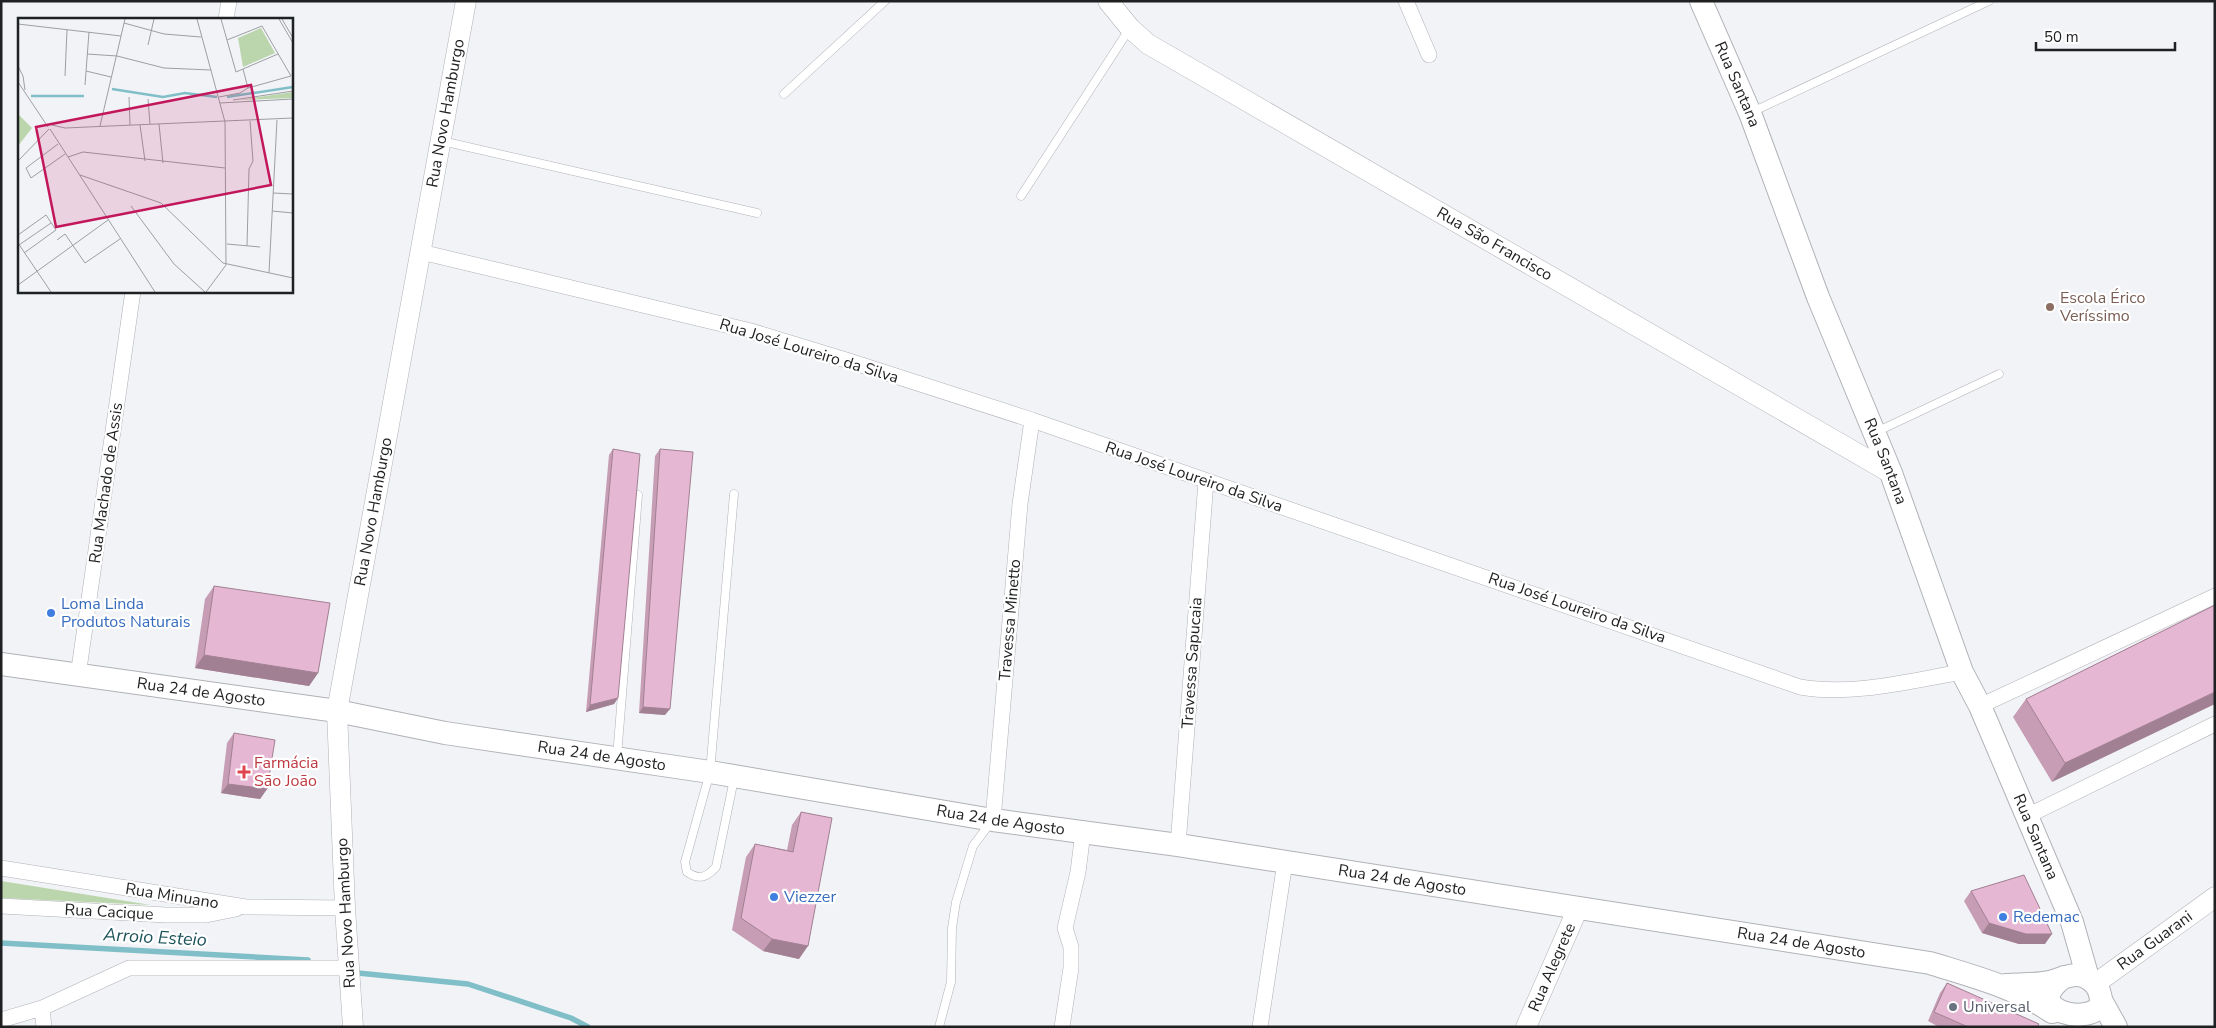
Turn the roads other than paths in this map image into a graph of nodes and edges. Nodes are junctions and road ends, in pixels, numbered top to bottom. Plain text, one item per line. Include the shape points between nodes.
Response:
1 (229, 1) edge
2 (466, 1) edge
3 (886, 1) edge
4 (1108, 1) edge
5 (1406, 1) edge
6 (1701, 1) edge
7 (1988, 1) edge
8 (226, 18) edge
9 (1130, 28) junction
10 (1429, 55) dead end
11 (784, 94) dead end
12 (1750, 112) junction
13 (442, 141) junction
14 (1021, 196) dead end
15 (757, 213) dead end
16 (421, 252) junction
17 (133, 292) edge
18 (1999, 374) dead end
19 (1032, 420) junction
20 (1874, 434) junction
21 (1890, 473) junction
22 (1206, 481) junction
23 (734, 494) dead end
24 (638, 495) edge
25 (2215, 596) edge
26 (1, 664) edge
27 (1962, 672) junction
28 (78, 676) junction
29 (1980, 706) junction
30 (337, 711) junction
31 (2215, 724) edge
32 (616, 759) junction
33 (710, 772) junction
34 (734, 777) junction
35 (2027, 816) junction
36 (993, 820) junction
37 (1083, 832) junction
38 (1178, 845) junction
39 (1285, 862) junction
40 (1, 868) edge
41 (2215, 897) edge
42 (1, 906) edge
43 (246, 907) junction
44 (345, 908) junction
45 (1578, 908) junction
46 (348, 968) junction
47 (2084, 983) junction
48 (2000, 985) junction
49 (42, 1008) junction
50 (2052, 1012) junction
51 (1, 1020) edge
52 (2071, 1026) edge
53 (44, 1027) edge
54 (353, 1027) edge
55 (939, 1027) edge
56 (1062, 1027) edge
57 (1260, 1027) edge
58 (1526, 1027) edge
59 (2116, 1027) edge

1 - 8 street
2 - 13 street, Rua Novo Hamburgo
3 - 11 lane
4 - 9 street, Rua São Francisco
5 - 10 street
6 - 12 main road, Rua Santana
7 - 12 lane
9 - 14 lane
9 - 21 street, Rua São Francisco via 1148,44
12 - 20 main road, Rua Santana via 1818,297
13 - 15 lane
13 - 16 street, Rua Novo Hamburgo
16 - 19 street, Rua José Loureiro da Silva via 750,331
16 - 30 street, Rua Novo Hamburgo
17 - 28 street, Rua Machado de Assis
18 - 20 lane
19 - 22 street, Rua José Loureiro da Silva
19 - 36 street, Travessa Minetto via 1020,504
20 - 21 main road, Rua Santana
21 - 27 main road, Rua Santana
22 - 27 street, Rua José Loureiro da Silva via 1800,687 1826,691 1861,689
22 - 38 street, Travessa Sapucaia
23 - 33 lane
24 - 32 lane
25 - 29 street
26 - 28 main road, Rua 24 de Agosto
27 - 29 main road, Rua Santana
28 - 30 main road, Rua 24 de Agosto
29 - 35 main road, Rua Santana
30 - 32 main road, Rua 24 de Agosto via 445,733
30 - 44 street, Rua Novo Hamburgo
31 - 35 street
32 - 33 main road, Rua 24 de Agosto
33 - 34 main road, Rua 24 de Agosto
33 - 34 lane via 685,862 687,872 701,878 716,868
34 - 36 main road, Rua 24 de Agosto
35 - 47 main road, Rua Santana via 2072,922
36 - 37 main road, Rua 24 de Agosto
36 - 55 lane via 972,846 956,902 951,982
37 - 38 main road, Rua 24 de Agosto
37 - 56 street via 1065,928 1071,947 1071,968
38 - 39 main road, Rua 24 de Agosto
39 - 45 main road, Rua 24 de Agosto
39 - 57 street
40 - 43 street, Rua Minuano
41 - 47 street, Rua Guarani
42 - 43 street, Rua Cacique via 166,916 206,915
43 - 44 street, Rua Minuano
44 - 46 street, Rua Novo Hamburgo
45 - 48 main road, Rua 24 de Agosto via 1930,963
45 - 58 street, Rua Alegrete
46 - 49 street via 128,968
46 - 54 street, Rua Novo Hamburgo
47 - 48 main road, Rua 24 de Agosto
47 - 50 main road via 2052,988
47 - 52 main road via 2100,1009 2089,1023
47 - 59 main road
48 - 50 main road, Rua 24 de Agosto
49 - 51 street
49 - 53 street
50 - 52 main road

